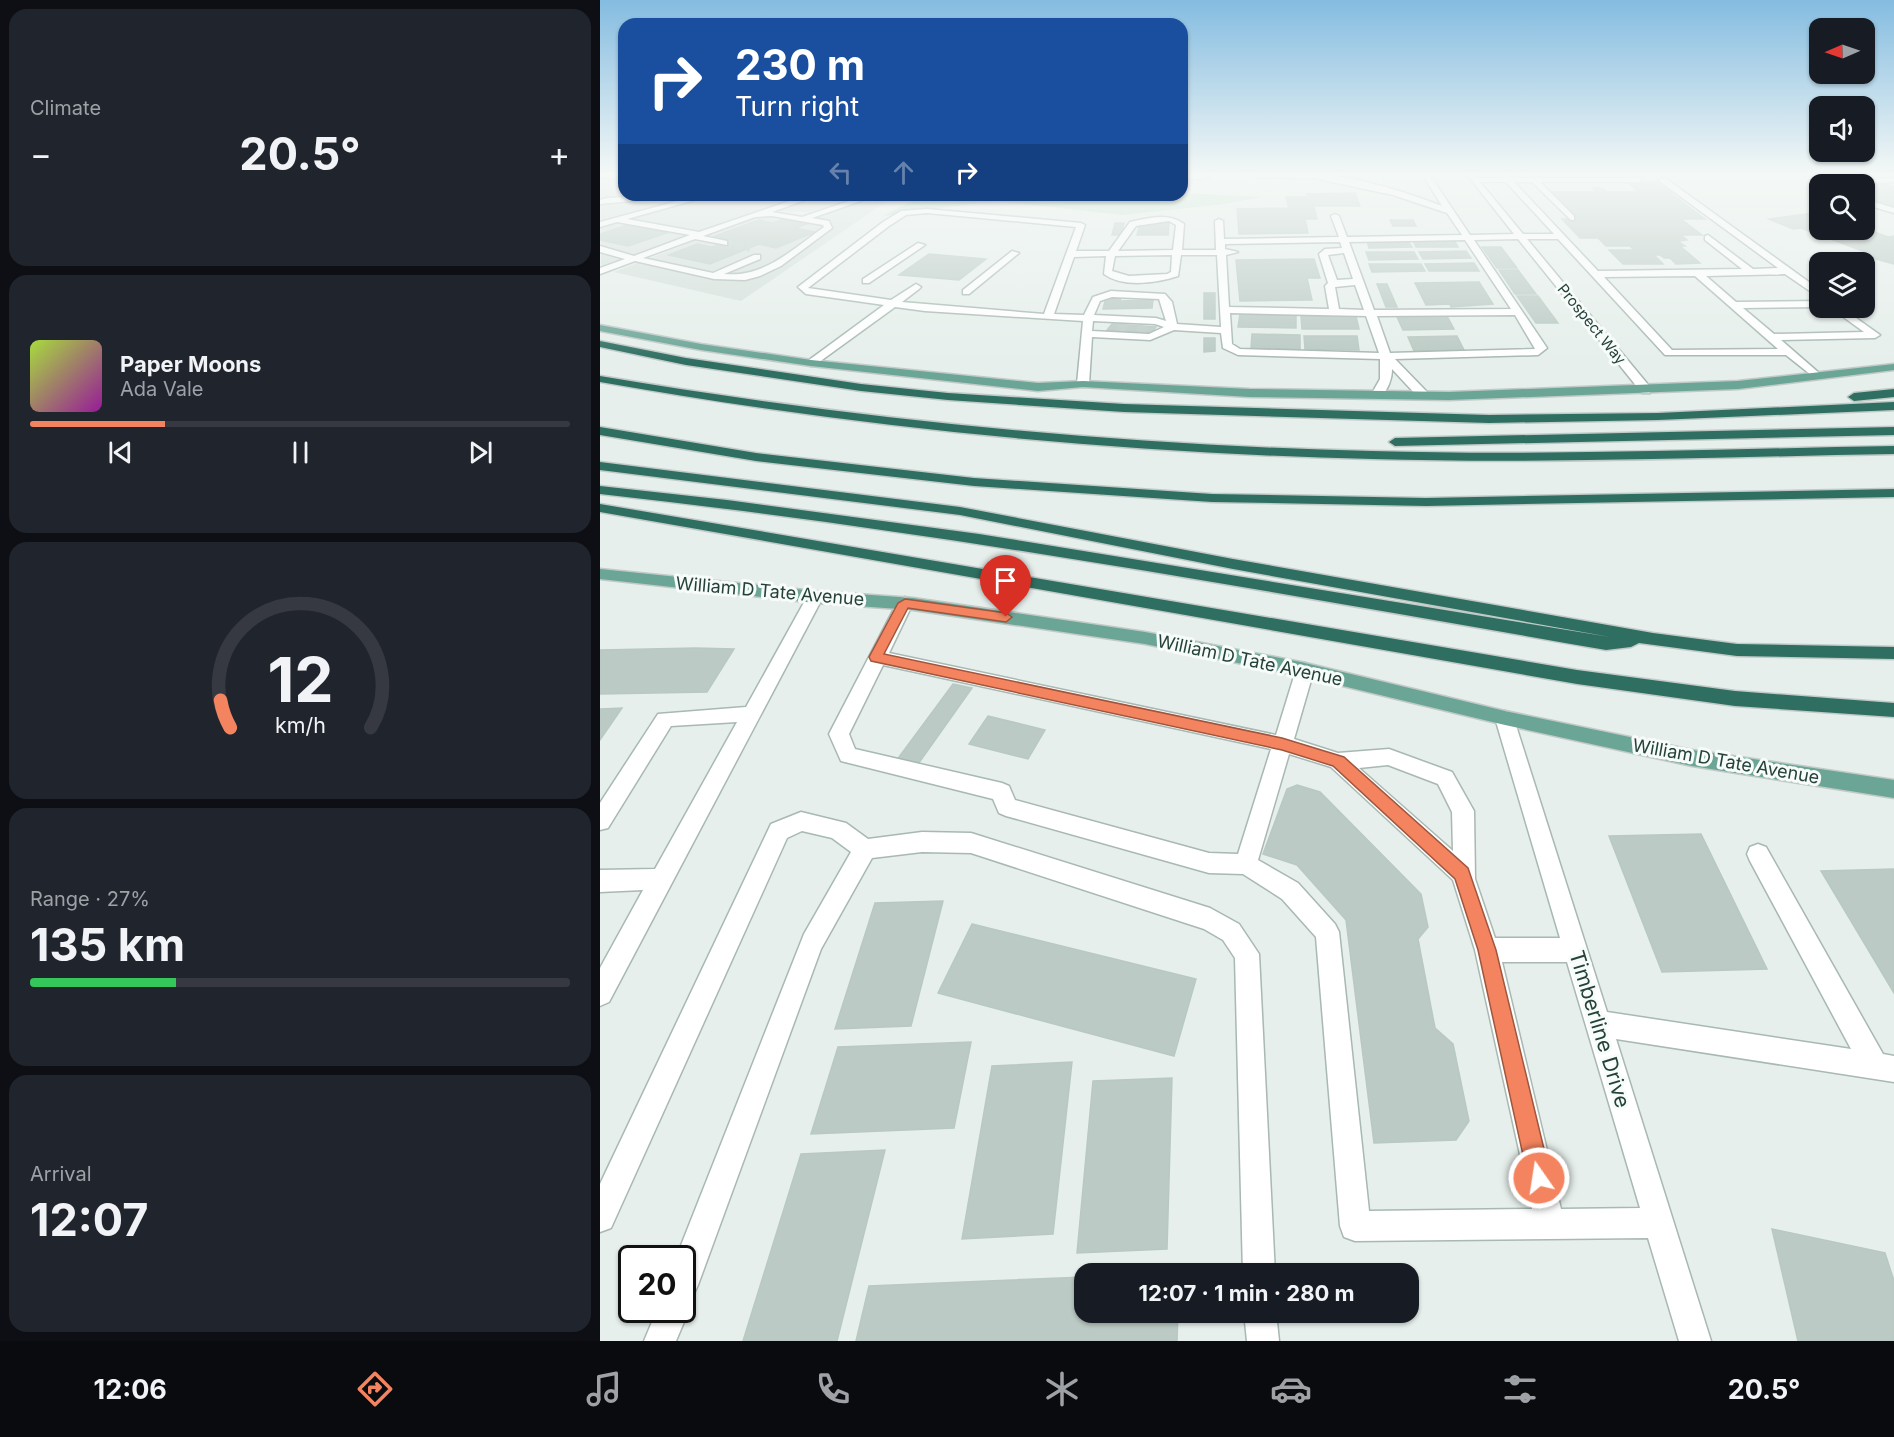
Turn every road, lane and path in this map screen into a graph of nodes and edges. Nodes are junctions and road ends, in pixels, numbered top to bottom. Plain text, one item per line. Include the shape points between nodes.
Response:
1 (1561, 236) edge
2 (694, 237) edge
3 (698, 237) edge
4 (816, 237) edge
5 (869, 237) edge
6 (1077, 237) edge
7 (1125, 237) edge
8 (1179, 237) edge
9 (1220, 237) edge
10 (1344, 237) edge
11 (1469, 237) junction
12 (1521, 237) junction
13 (1538, 237) edge
14 (1740, 237) edge
15 (1708, 238) dead end
16 (1120, 242) junction
17 (1131, 242) dead end
18 (1166, 242) dead end
19 (1178, 242) junction
20 (724, 243) tunnel mouth
21 (921, 245) dead end
22 (1347, 245) junction
23 (1221, 247) junction
24 (750, 248) tunnel mouth
25 (600, 249) edge
26 (1316, 251) dead end
27 (1328, 251) junction
28 (1245, 252) dead end
29 (793, 253) junction
30 (1015, 253) dead end
31 (1177, 253) junction
32 (1071, 254) junction
33 (1111, 254) junction
34 (757, 257) dead end
35 (635, 258) junction
36 (1164, 265) dead end
37 (1176, 265) junction
38 (1109, 266) junction
39 (1120, 266) dead end
40 (600, 271) edge
41 (1787, 271) junction
42 (1751, 272) junction
43 (1697, 273) junction
44 (1596, 274) junction
45 (713, 276) junction
46 (866, 281) dead end
47 (1360, 282) junction
48 (1333, 283) junction
49 (916, 287) dead end
50 (1809, 287) edge
51 (966, 292) dead end
52 (892, 304) junction
53 (1809, 304) edge
54 (1734, 305) junction
55 (1225, 310) junction
56 (1335, 312) junction
57 (1519, 312) junction
58 (1371, 313) junction
59 (1047, 317) junction
60 (1088, 318) junction
61 (1850, 318) edge
62 (1122, 327) junction
63 (1173, 327) junction
64 (600, 328) edge
65 (1142, 329) junction
66 (1226, 330) junction
67 (1087, 334) junction
68 (1772, 337) junction
69 (600, 344) edge
70 (1788, 352) junction
71 (1386, 356) junction
72 (811, 363) junction
73 (1894, 367) edge
74 (1815, 375) junction
75 (600, 378) edge
76 (1083, 384) junction
77 (1646, 390) junction
78 (1894, 393) edge
79 (1377, 395) junction
80 (1424, 395) junction
81 (1894, 406) edge
82 (1403, 416) junction
83 (600, 431) edge
84 (1894, 431) edge
85 (1894, 450) edge
86 (1302, 453) junction
87 (600, 466) edge
88 (600, 490) edge
89 (1894, 493) edge
90 (600, 508) edge
91 (600, 574) edge
92 (815, 597) junction
93 (905, 603) junction
94 (1653, 639) junction
95 (1894, 653) edge
96 (876, 657) junction
97 (1305, 670) junction
98 (1894, 710) edge
99 (751, 714) junction
100 (1504, 718) junction
101 (1282, 744) junction
102 (1338, 761) junction
103 (1894, 789) edge
104 (600, 821) edge
105 (865, 849) junction
106 (1758, 854) dead end
107 (1246, 864) junction
108 (662, 879) junction
109 (1464, 879) junction
110 (600, 881) edge
111 (1487, 950) junction
112 (1575, 950) junction
113 (600, 993) edge
114 (1598, 1023) junction
115 (1885, 1067) edge
116 (600, 1217) edge
117 (1659, 1223) junction
118 (1550, 1224) junction
119 (696, 1247) edge
120 (1259, 1263) edge
121 (668, 1323) edge
122 (1261, 1323) edge
123 (660, 1341) edge
124 (1263, 1341) edge
125 (1695, 1341) edge

1 - 44 street
2 - 35 street
3 - 20 street
4 - 29 street
5 - 52 street via 803,287 806,291
6 - 32 street
7 - 16 street
8 - 19 street
9 - 23 street
10 - 22 street
11 - 12 street
11 - 22 street
11 - 57 street
12 - 13 street
12 - 77 street, Prospect Way
14 - 41 street
15 - 42 street
16 - 17 street
16 - 33 street
18 - 19 street
19 - 31 street
21 - 46 street
22 - 23 street
22 - 27 street
22 - 47 street
23 - 28 street
23 - 31 street
23 - 55 street
24 - 29 street
25 - 35 street
26 - 27 street
27 - 48 street via 1323,254
29 - 45 street via 746,277
30 - 51 street
31 - 33 street
31 - 37 street
32 - 33 street
32 - 59 street
33 - 38 street
34 - 45 street
35 - 40 street
35 - 45 street
36 - 37 street
37 - 38 street via 1174,274 1155,279 1111,277 1107,272
38 - 39 street
41 - 42 street
41 - 50 street
42 - 43 street
43 - 44 street
43 - 54 street
44 - 70 street via 1669,353
47 - 48 street
47 - 58 street
48 - 56 street via 1330,286
49 - 52 street
52 - 59 street
52 - 72 street
53 - 54 street
54 - 68 street
55 - 56 street
55 - 66 street
56 - 58 street
57 - 58 street
57 - 71 street via 1542,348 1538,352
58 - 71 street
59 - 60 street
60 - 62 street
60 - 63 street via 1096,299 1102,296 1155,295 1167,302
60 - 67 street
61 - 68 street via 1875,335
62 - 65 street
62 - 65 street
62 - 67 street
63 - 65 street
63 - 65 street via 1160,334
63 - 66 street
64 - 72 main road
66 - 71 street via 1227,346 1238,352
67 - 76 street
68 - 70 street
69 - 82 highway via 783,377 953,397 1163,410
70 - 74 street
71 - 79 street via 1386,379
71 - 80 street
72 - 76 main road via 1038,387
73 - 74 main road
74 - 77 main road via 1738,385
75 - 86 highway via 761,405 945,428
76 - 79 main road via 1205,392
77 - 80 main road
78 - 82 highway via 1818,401 1418,412
79 - 80 main road
81 - 82 highway via 1677,417
83 - 89 highway via 756,458 974,482 1212,498 1425,502
84 - 86 highway via 1341,443
85 - 86 highway via 1576,456
87 - 94 highway via 960,512
88 - 94 highway via 782,509 921,530 1606,644
90 - 98 highway via 1697,696
91 - 92 main road, William D Tate Avenue
92 - 93 main road, William D Tate Avenue
92 - 99 street
93 - 96 street
93 - 97 main road, William D Tate Avenue via 1145,638
94 - 95 highway via 1737,650
96 - 101 street
96 - 107 street via 839,734 849,755 1002,792 1006,807 1198,860
97 - 100 main road, William D Tate Avenue
97 - 101 street
99 - 104 street via 665,719
99 - 108 street
100 - 103 main road, William D Tate Avenue via 1692,758
100 - 112 street, Timberline Drive
101 - 102 street
101 - 107 street
102 - 109 street
102 - 109 street via 1389,757 1445,778 1463,811
105 - 116 street via 838,830 801,821 779,831
105 - 119 street via 812,942
105 - 120 street via 922,842 971,843 1210,919 1231,932 1247,954
106 - 115 street
107 - 118 street via 1290,891 1327,932 1356,1226
108 - 110 street
108 - 113 street
109 - 111 street
111 - 112 street
111 - 118 street
112 - 114 street, Timberline Drive
114 - 115 street
114 - 117 street, Timberline Drive
117 - 118 street
117 - 125 street, Timberline Drive
121 - 123 street
122 - 124 street

